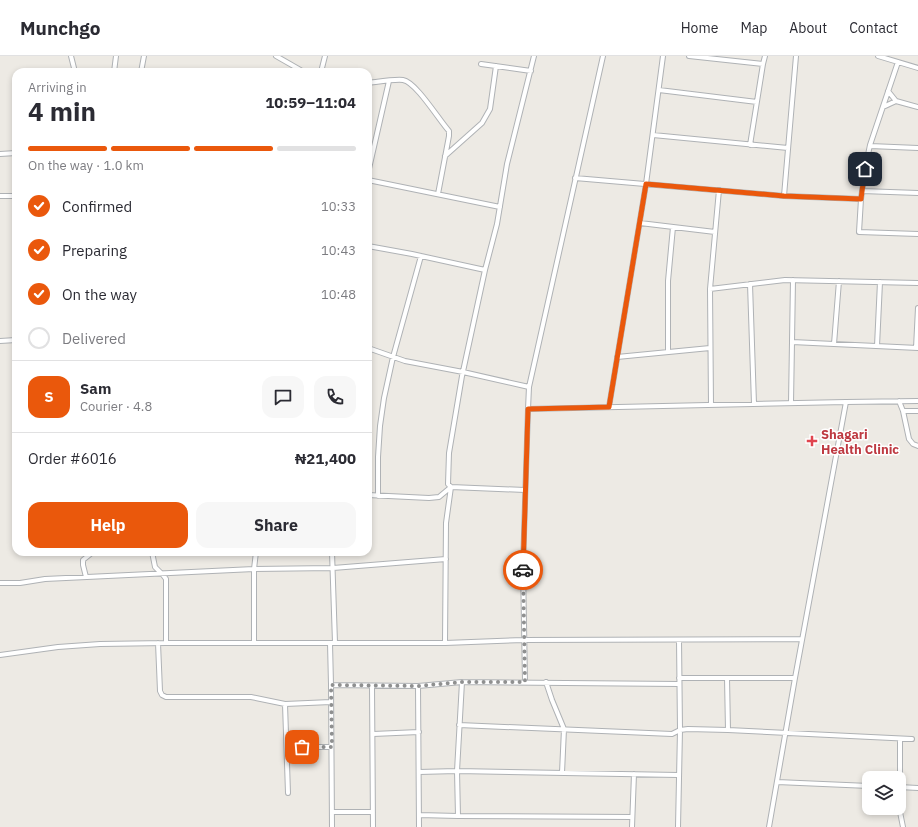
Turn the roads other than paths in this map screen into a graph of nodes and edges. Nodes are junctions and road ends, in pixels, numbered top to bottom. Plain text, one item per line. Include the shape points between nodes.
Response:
1 (71, 56) edge
2 (116, 56) edge
3 (144, 56) edge
4 (276, 56) edge
5 (324, 56) edge
6 (534, 56) edge
7 (603, 56) edge
8 (663, 56) edge
9 (689, 56) edge
10 (765, 56) edge
11 (796, 56) edge
12 (878, 56) edge
13 (898, 62) junction
14 (481, 64) dead end
15 (763, 64) junction
16 (496, 66) junction
17 (73, 68) edge
18 (114, 68) edge
19 (142, 68) edge
20 (297, 68) edge
21 (322, 68) edge
22 (918, 68) edge
23 (531, 71) junction
24 (389, 81) junction
25 (372, 83) edge
26 (659, 90) junction
27 (888, 91) junction
28 (896, 101) junction
29 (756, 102) junction
30 (883, 107) junction
31 (918, 107) edge
32 (653, 135) junction
33 (750, 145) junction
34 (870, 146) junction
35 (788, 148) junction
36 (918, 148) edge
37 (12, 153) edge
38 (0, 154) edge
39 (372, 155) edge
40 (445, 156) junction
41 (575, 178) junction
42 (372, 181) edge
43 (646, 184) junction
44 (719, 190) junction
45 (862, 191) junction
46 (918, 192) edge
47 (438, 194) junction
48 (0, 196) edge
49 (12, 196) edge
50 (784, 196) junction
51 (861, 199) junction
52 (500, 207) junction
53 (640, 223) junction
54 (673, 227) junction
55 (715, 232) junction
56 (918, 234) edge
57 (372, 248) edge
58 (421, 256) junction
59 (485, 270) junction
60 (793, 280) junction
61 (838, 281) junction
62 (880, 282) junction
63 (918, 283) edge
64 (750, 284) junction
65 (710, 289) junction
66 (918, 308) edge
67 (12, 340) edge
68 (0, 341) edge
69 (792, 342) junction
70 (834, 344) junction
71 (877, 346) junction
72 (710, 348) junction
73 (917, 348) edge
74 (372, 349) edge
75 (668, 352) junction
76 (393, 357) junction
77 (617, 357) junction
78 (463, 372) junction
79 (529, 387) junction
80 (899, 401) junction
81 (918, 401) edge
82 (846, 402) junction
83 (791, 403) junction
84 (754, 404) junction
85 (711, 405) junction
86 (609, 407) junction
87 (528, 409) junction
88 (918, 411) edge
89 (903, 412) junction
90 (918, 446) edge
91 (451, 486) junction
92 (525, 490) junction
93 (372, 495) edge
94 (378, 496) junction
95 (88, 556) edge
96 (153, 556) edge
97 (256, 556) edge
98 (332, 556) edge
99 (446, 559) junction
100 (333, 568) junction
101 (254, 569) junction
102 (161, 573) junction
103 (86, 577) junction
104 (0, 583) edge
105 (802, 639) junction
106 (524, 640) junction
107 (679, 640) junction
108 (158, 643) junction
109 (166, 643) junction
110 (254, 643) junction
111 (330, 643) junction
112 (335, 643) junction
113 (445, 643) junction
114 (0, 655) edge
115 (679, 678) junction
116 (727, 678) junction
117 (795, 678) junction
118 (462, 682) junction
119 (525, 682) junction
120 (546, 682) junction
121 (679, 684) junction
122 (331, 685) junction
123 (372, 686) junction
124 (418, 686) junction
125 (331, 702) junction
126 (285, 704) junction
127 (459, 725) junction
128 (564, 729) junction
129 (680, 730) junction
130 (728, 730) junction
131 (418, 732) junction
132 (785, 732) junction
133 (373, 734) junction
134 (900, 739) junction
135 (912, 739) dead end
136 (287, 747) junction
137 (332, 747) junction
138 (457, 771) junction
139 (900, 771) edge
140 (418, 772) junction
141 (562, 773) junction
142 (634, 774) junction
143 (678, 775) junction
144 (777, 782) junction
145 (862, 786) edge
146 (906, 788) edge
147 (918, 788) edge
148 (288, 793) dead end
149 (332, 812) junction
150 (373, 812) junction
151 (419, 815) junction
152 (901, 815) edge
153 (458, 816) junction
154 (632, 817) junction
155 (332, 827) edge
156 (373, 827) edge
157 (419, 827) edge
158 (632, 827) edge
159 (678, 827) edge
160 (769, 827) edge
161 (903, 827) edge

1 - 17 street
2 - 18 street
3 - 19 street
4 - 20 street
5 - 21 street
6 - 23 street
7 - 41 street
8 - 26 street
9 - 15 street
10 - 15 street
11 - 35 street
12 - 13 street
13 - 22 street
13 - 27 street
14 - 16 street
15 - 29 street
16 - 23 street
16 - 40 street via 490,109 482,123
23 - 52 street via 507,164
24 - 25 street
24 - 39 street
24 - 40 street via 408,82 422,94 449,131
26 - 29 street
26 - 32 street
27 - 28 street
27 - 30 street
28 - 30 street
28 - 31 street
29 - 33 street
30 - 34 street
32 - 33 street
32 - 43 street
33 - 35 street
34 - 36 street
34 - 45 street
35 - 50 street
37 - 38 street
40 - 47 street
41 - 43 street
41 - 79 street
42 - 47 street
43 - 44 street
43 - 53 street
44 - 50 street
44 - 55 street
45 - 46 street
45 - 51 street
47 - 52 street
48 - 49 street
50 - 51 street
51 - 56 street via 859,232
52 - 59 street
53 - 54 street
53 - 77 street
54 - 55 street
54 - 75 street via 668,281
55 - 65 street
57 - 58 street
58 - 59 street
58 - 76 street
59 - 78 street
60 - 61 street
60 - 64 street
60 - 69 street
61 - 62 street
61 - 70 street
62 - 63 street
62 - 71 street
64 - 65 street
64 - 84 street
65 - 72 street
66 - 73 street
67 - 68 street
69 - 70 street
69 - 83 street
70 - 71 street
71 - 73 street
72 - 75 street
72 - 85 street
74 - 76 street
75 - 77 street
76 - 78 street
76 - 94 street via 380,426
77 - 86 street
78 - 79 street
78 - 91 street via 449,453 448,484
79 - 87 street
80 - 81 street
80 - 82 street
80 - 89 street
82 - 83 street
82 - 105 street
83 - 84 street
84 - 85 street
85 - 86 street
86 - 87 street
87 - 92 street
88 - 89 street
89 - 90 street via 909,439
91 - 92 street
91 - 94 street via 439,497
91 - 99 street via 446,523
92 - 106 street
93 - 94 street
95 - 103 street via 83,560
96 - 102 street via 155,567
97 - 101 street
98 - 100 street
99 - 100 street
99 - 113 street
100 - 101 street
100 - 112 street
101 - 102 street
101 - 110 street
102 - 103 street
102 - 109 street via 166,580
103 - 104 street
105 - 107 street
105 - 117 street
106 - 107 street
106 - 113 street
106 - 119 street
107 - 115 street
108 - 109 street
108 - 114 street via 81,645
108 - 126 street via 160,691 166,697 251,697
109 - 110 street
110 - 111 street
111 - 112 street
111 - 122 street
112 - 113 street
115 - 116 street
115 - 121 street
116 - 117 street
116 - 130 street
117 - 132 street
118 - 119 street
118 - 124 street
118 - 127 street
119 - 120 street
120 - 121 street
120 - 128 street
121 - 129 street
122 - 123 street
122 - 125 street
123 - 124 street
123 - 133 street
124 - 131 street
125 - 126 street
125 - 137 street
126 - 136 street
127 - 128 street
127 - 138 street
128 - 129 street via 672,734
128 - 141 street
129 - 130 street
129 - 143 street
130 - 132 street
131 - 133 street
131 - 140 street
132 - 134 street
132 - 144 street
133 - 150 street
134 - 135 street
134 - 139 street
136 - 137 street
136 - 148 street
137 - 149 street
138 - 140 street
138 - 141 street
138 - 153 street
140 - 151 street
141 - 142 street
142 - 143 street
142 - 154 street
143 - 159 street
144 - 145 street
144 - 160 street
146 - 147 street
149 - 150 street
149 - 155 street
150 - 156 street
151 - 153 street
151 - 157 street
152 - 161 street
153 - 154 street
154 - 158 street

